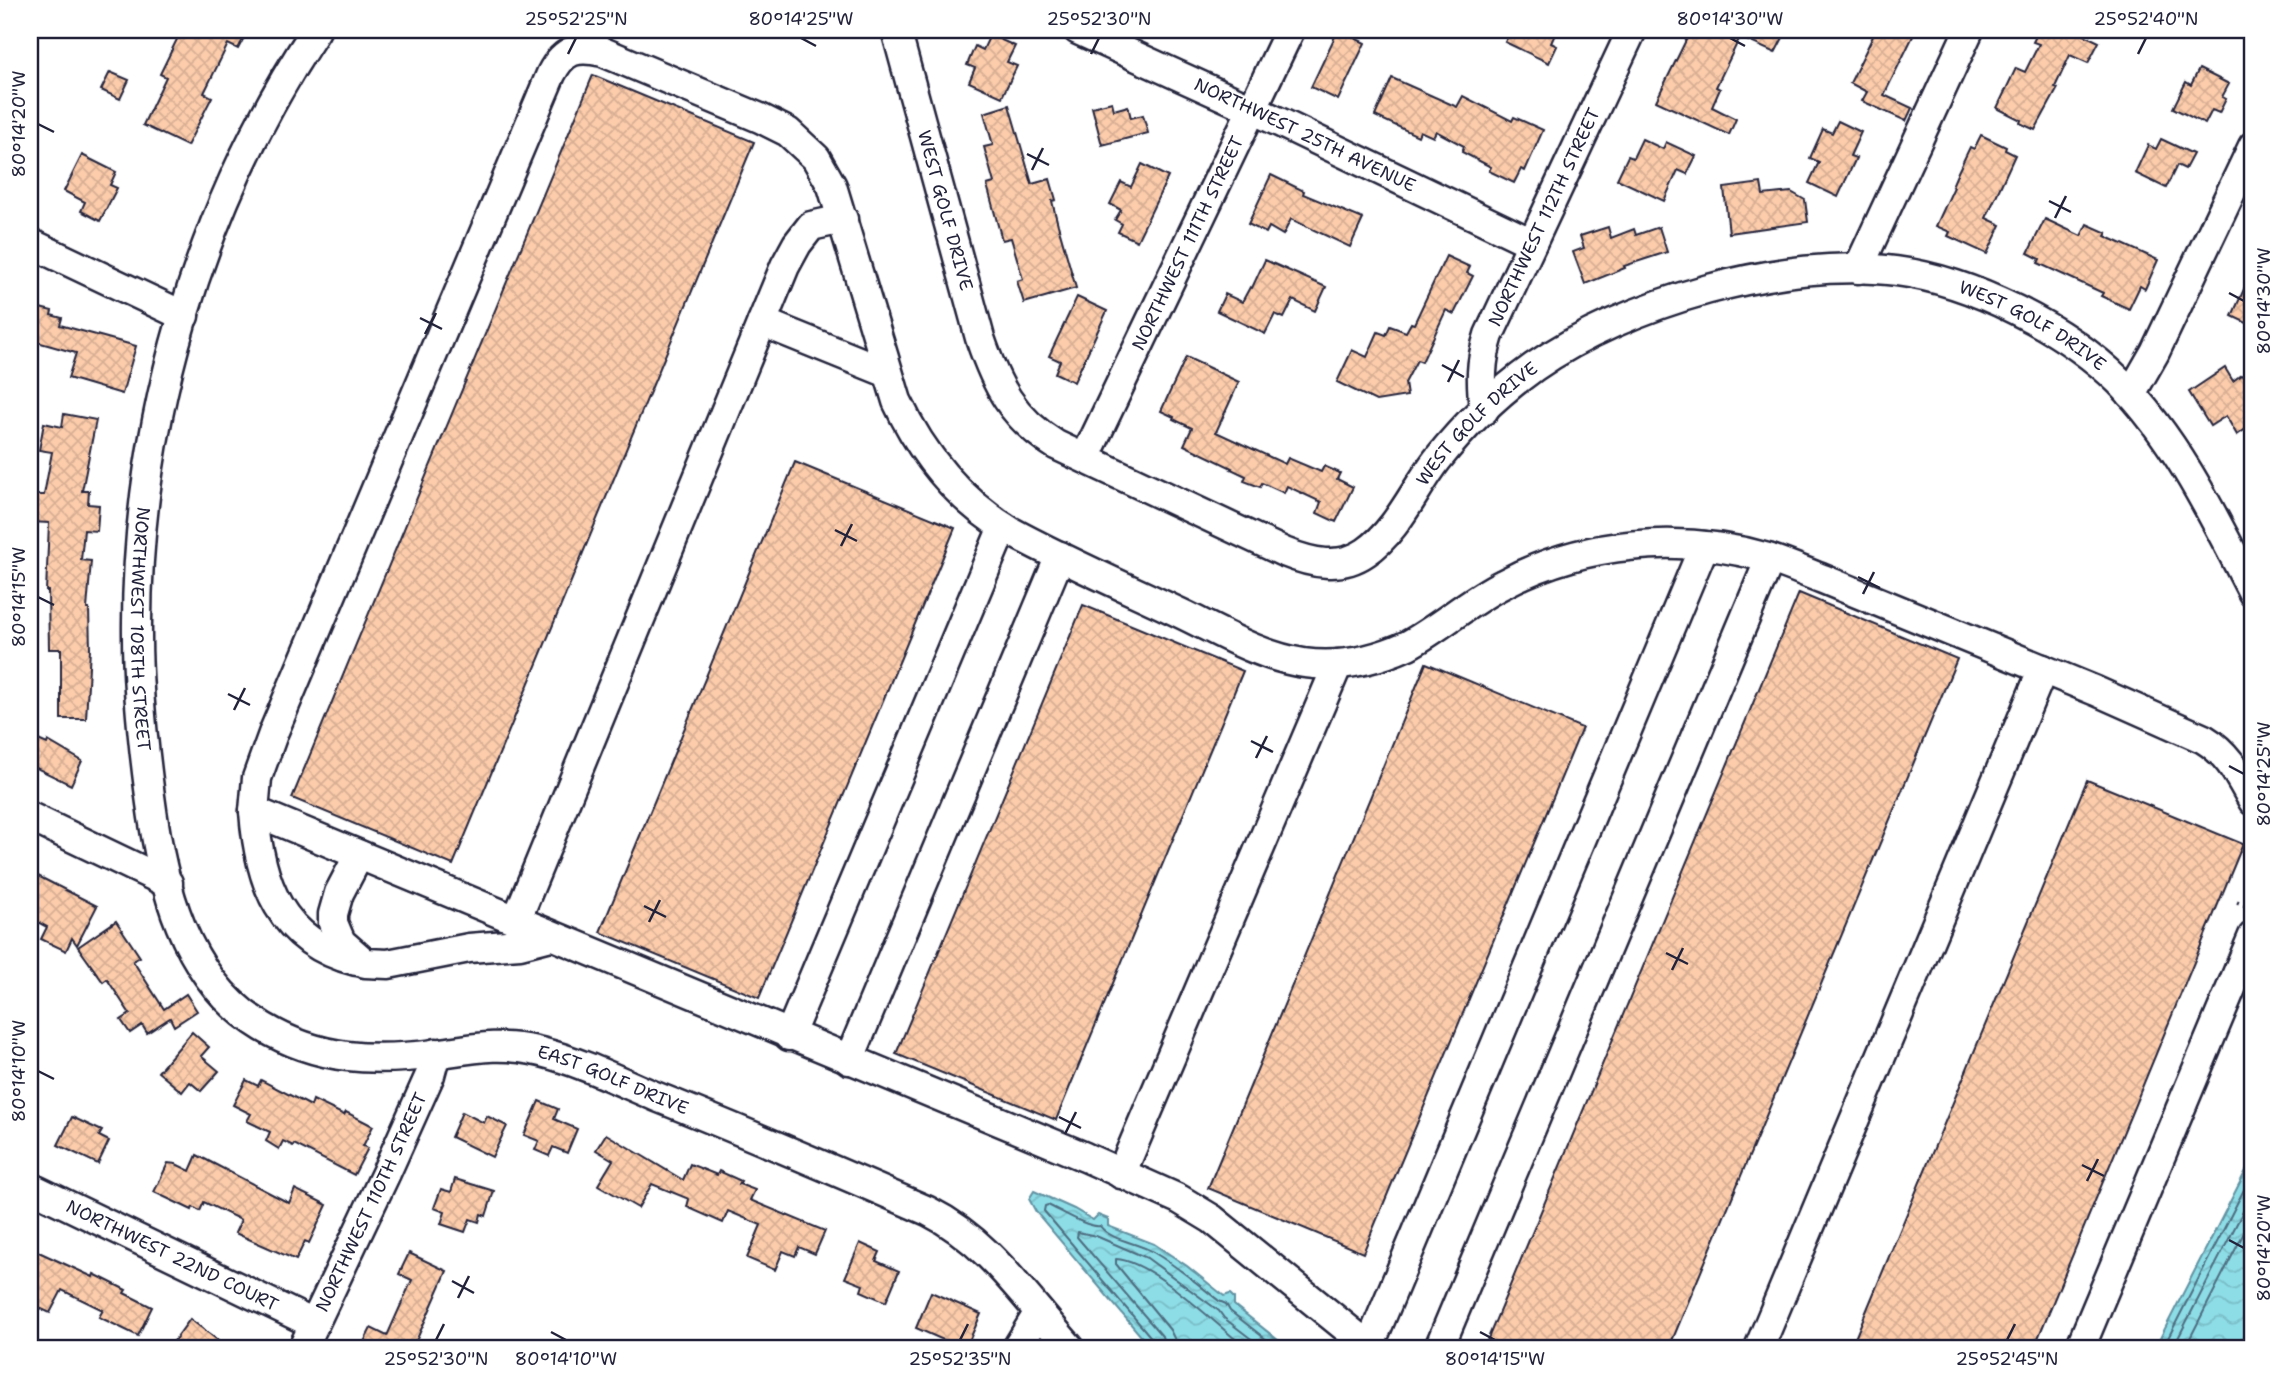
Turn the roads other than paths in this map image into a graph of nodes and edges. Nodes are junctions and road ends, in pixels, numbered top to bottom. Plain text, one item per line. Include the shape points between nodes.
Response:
1 (316, 30) edge
2 (1079, 30) edge
3 (1290, 30) edge
4 (1632, 30) edge
5 (1969, 30) edge
6 (903, 33) edge
7 (1252, 109) junction
8 (2253, 146) edge
9 (843, 219) junction
10 (30, 243) edge
11 (1532, 243) junction
12 (1858, 269) junction
13 (184, 316) junction
14 (762, 322) junction
15 (888, 373) junction
16 (2131, 394) junction
17 (1484, 410) junction
18 (1085, 458) junction
19 (1003, 527) junction
20 (1704, 546) junction
21 (1060, 556) junction
22 (1770, 559) junction
23 (2253, 593) edge
24 (1338, 664) junction
25 (2043, 669) junction
26 (2253, 801) edge
27 (254, 811) junction
28 (30, 817) edge
29 (359, 855) junction
30 (168, 883) junction
31 (516, 921) junction
32 (551, 936) junction
33 (2253, 936) edge
34 (365, 963) junction
35 (789, 1036) junction
36 (436, 1054) junction
37 (849, 1060) junction
38 (1121, 1174) junction
39 (30, 1187) edge
40 (1039, 1312) junction
41 (309, 1336) edge
42 (1017, 1348) edge
43 (1070, 1348) edge
44 (1370, 1348) edge
45 (1439, 1348) edge
46 (1759, 1348) edge
47 (2080, 1348) edge

1 - 13 street, NORTHWEST 108TH STREET via 266,113 225,197
2 - 7 street, NORTHWEST 25TH AVENUE
3 - 7 street, NORTHWEST 111TH STREET
4 - 11 street, NORTHWEST 112TH STREET
5 - 12 street
6 - 18 street, WEST GOLF DRIVE via 979,338 992,373 1008,402 1031,428
7 - 11 street, NORTHWEST 25TH AVENUE
7 - 18 street, NORTHWEST 111TH STREET
8 - 16 street
9 - 14 street via 814,225 802,237
9 - 15 street
9 - 27 street via 825,170 807,148 778,126 603,52 576,49 561,60 262,761
10 - 13 street
11 - 17 street, NORTHWEST 112TH STREET via 1483,353
12 - 16 street, WEST GOLF DRIVE via 1899,271 1997,302 2064,337
12 - 17 street, WEST GOLF DRIVE via 1760,278 1651,308 1563,349
13 - 30 street, NORTHWEST 108TH STREET via 149,478 137,602 140,709 155,829
14 - 15 street
14 - 31 street
15 - 19 street via 904,416 936,467
16 - 23 street, WEST GOLF DRIVE via 2205,500
17 - 18 street, WEST GOLF DRIVE via 1443,454 1384,536 1366,552 1338,563 1320,563 1284,552
19 - 21 street
19 - 35 street
20 - 22 street
20 - 24 street via 1623,546 1535,568 1488,592 1408,645 1376,658
20 - 44 street
21 - 24 street via 1253,647 1304,663
21 - 37 street
22 - 25 street
22 - 45 street
24 - 38 street
25 - 26 street via 2213,744 2229,758
25 - 46 street
27 - 29 street
27 - 34 street via 263,868 278,907 313,943
28 - 30 street
29 - 31 street
29 - 34 street via 339,893 332,923 341,942
30 - 36 street, EAST GOLF DRIVE via 201,968 254,1021 299,1045 333,1054 380,1058
31 - 32 street
32 - 34 street via 388,964
32 - 35 street
33 - 47 street
35 - 37 street
36 - 40 street, EAST GOLF DRIVE via 492,1045 538,1051 763,1140 942,1218 980,1245
36 - 41 street, NORTHWEST 110TH STREET
37 - 38 street
38 - 44 street via 1212,1219
39 - 41 street, NORTHWEST 22ND COURT
40 - 42 street
40 - 43 street, EAST GOLF DRIVE

